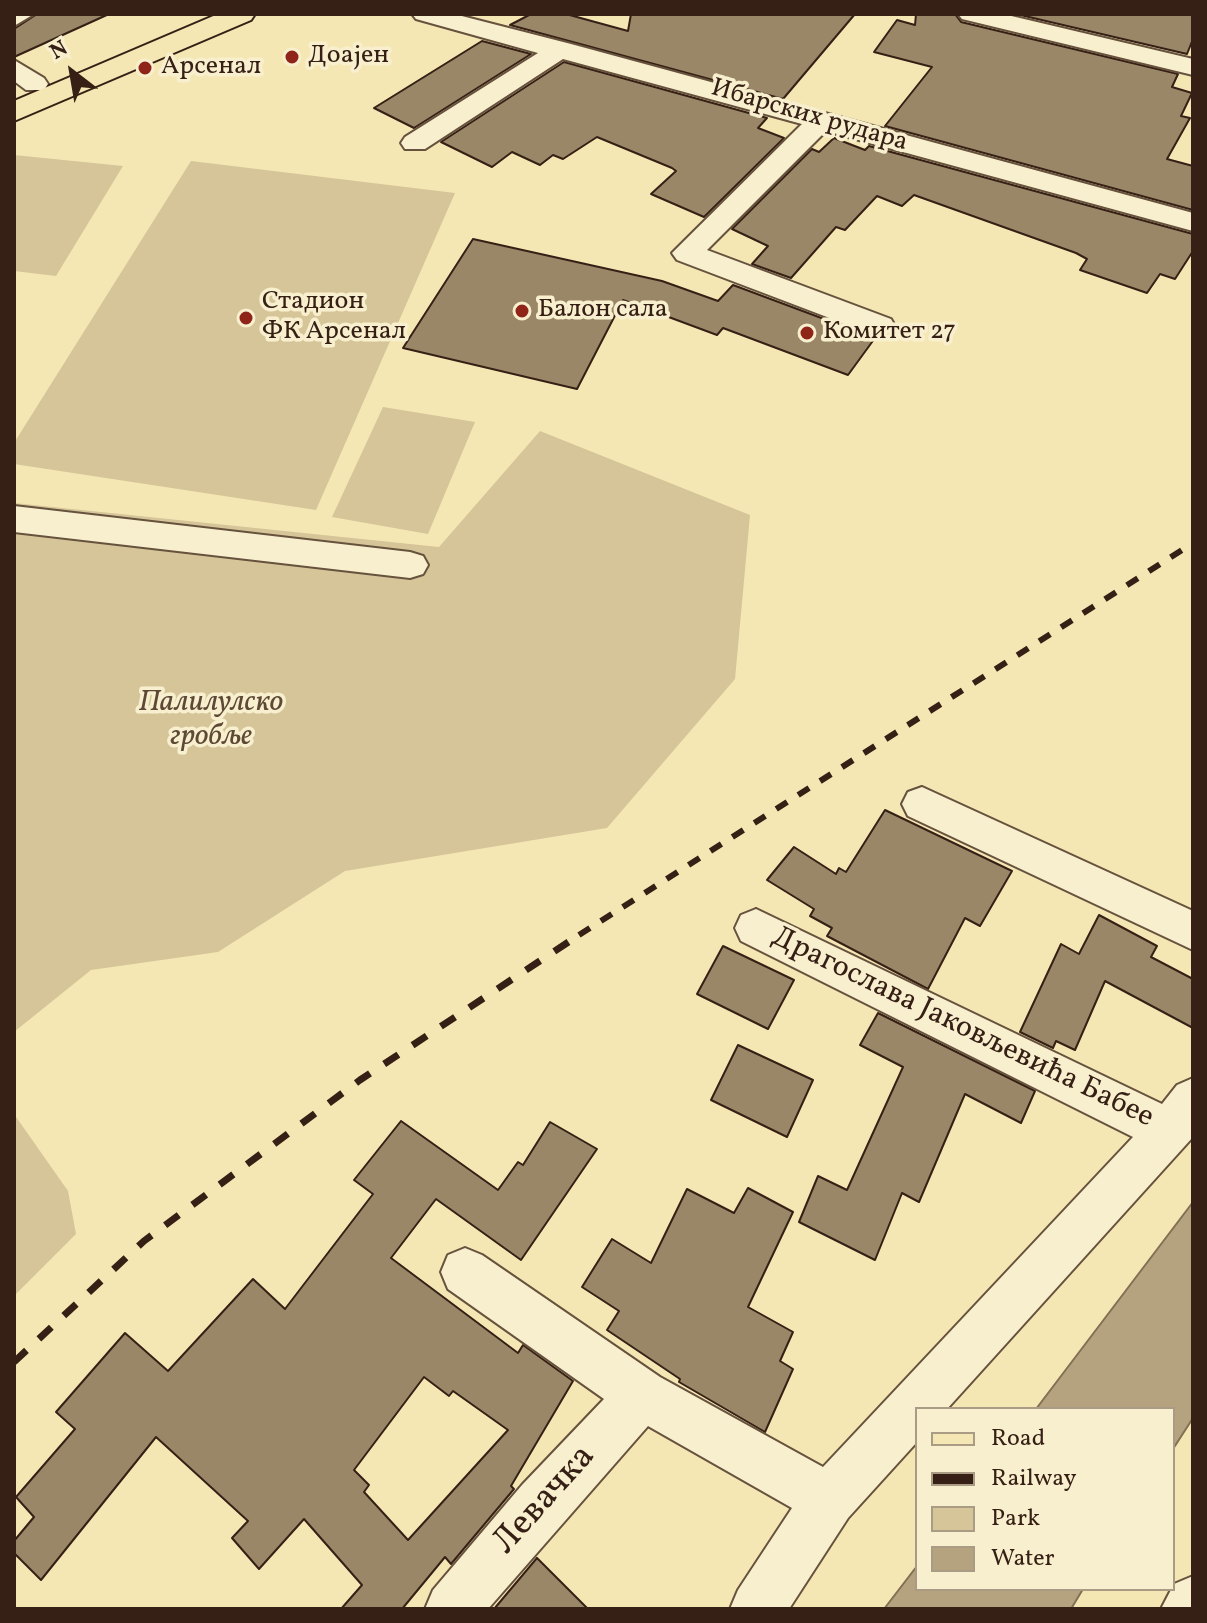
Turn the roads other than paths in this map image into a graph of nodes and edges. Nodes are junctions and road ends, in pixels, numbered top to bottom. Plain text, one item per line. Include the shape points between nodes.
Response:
1 (21, 14) edge
2 (200, 14) edge
3 (241, 14) edge
4 (425, 14) edge
5 (971, 14) edge
6 (14, 18) edge
7 (562, 49) junction
8 (1193, 67) edge
9 (21, 82) edge
10 (14, 112) edge
11 (821, 121) junction
12 (415, 143) dead end
13 (1193, 222) edge
14 (880, 326) dead end
15 (14, 519) edge
16 (410, 565) dead end
17 (922, 804) dead end
18 (756, 928) dead end
19 (1193, 931) edge
20 (1181, 1116) edge
21 (465, 1272) dead end
22 (642, 1395) junction
23 (829, 1499) junction
24 (1193, 1603) edge
25 (452, 1609) edge
26 (757, 1609) edge
27 (1188, 1609) edge

1 - 6 street
2 - 9 main road
3 - 10 main road
4 - 7 street, Ибарских рудара
5 - 8 street
7 - 11 street, Ибарских рудара
7 - 12 street
11 - 13 street, Ибарских рудара
11 - 14 street via 687,253
15 - 16 street
17 - 19 street
18 - 20 street, Драгослава Јаковљевића Бабее via 1041,1065
20 - 23 street, Драгослава Јаковљевића Бабее
21 - 22 street
22 - 23 street
22 - 25 street, Левачка
23 - 26 street, Драгослава Јаковљевића Бабее
24 - 27 street

